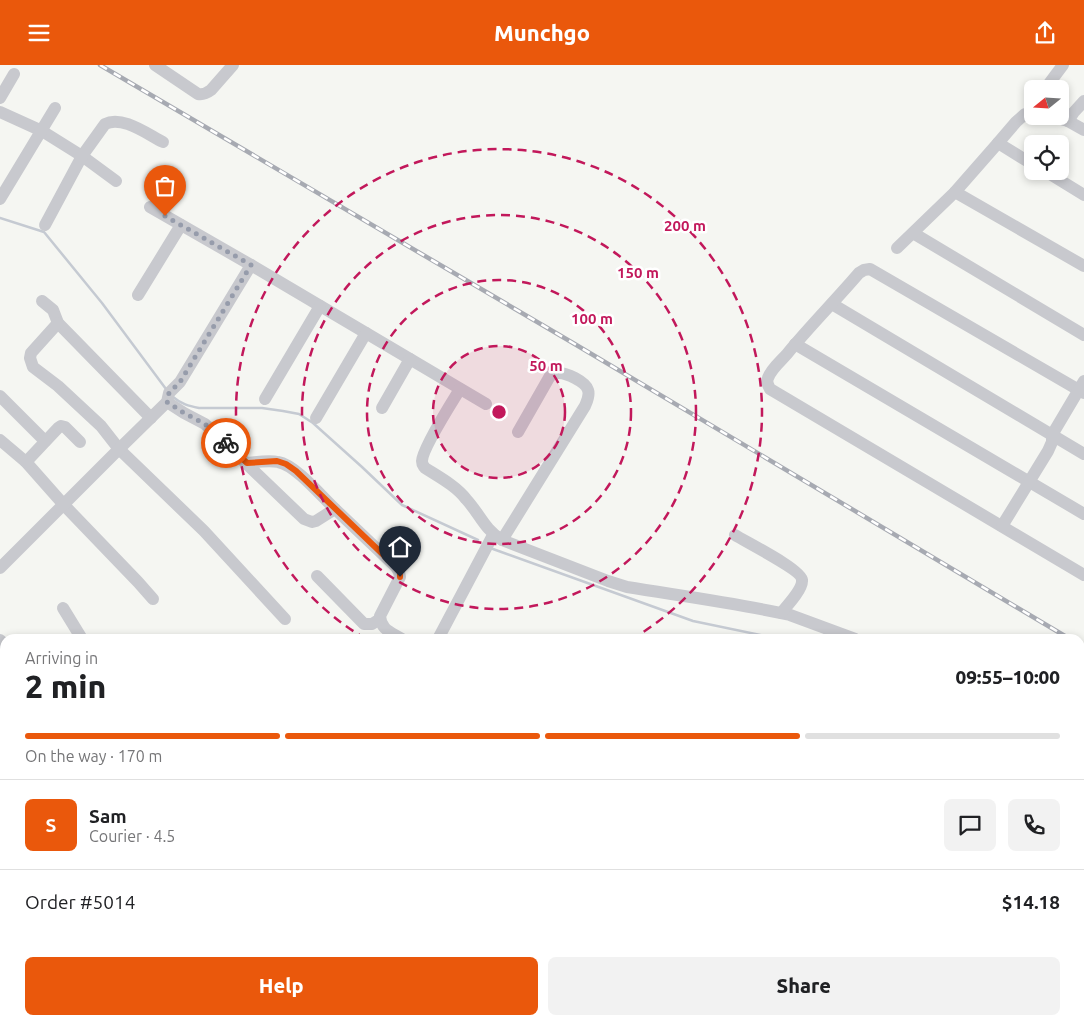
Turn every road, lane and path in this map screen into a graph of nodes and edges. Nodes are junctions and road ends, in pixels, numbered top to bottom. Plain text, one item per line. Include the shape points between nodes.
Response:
1 (233, 65) edge
2 (1063, 65) edge
3 (158, 66) edge
4 (14, 74) dead end
5 (1052, 80) edge
6 (0, 98) edge
7 (1084, 101) edge
8 (55, 108) dead end
9 (0, 112) edge
10 (1024, 116) edge
11 (1069, 120) edge
12 (1069, 122) edge
13 (1084, 130) edge
14 (42, 131) junction
15 (163, 142) dead end
16 (998, 143) junction
17 (82, 156) junction
18 (1024, 159) edge
19 (1060, 180) edge
20 (116, 181) dead end
21 (956, 192) junction
22 (1084, 195) edge
23 (0, 199) edge
24 (150, 207) dead end
25 (44, 225) dead end
26 (181, 225) junction
27 (914, 233) junction
28 (897, 249) dead end
29 (251, 265) junction
30 (1084, 266) edge
31 (138, 295) dead end
32 (42, 301) dead end
33 (832, 304) junction
34 (320, 306) junction
35 (58, 323) junction
36 (366, 333) junction
37 (1084, 335) edge
38 (795, 344) junction
39 (410, 359) junction
40 (1082, 388) edge
41 (460, 389) junction
42 (0, 396) edge
43 (265, 399) dead end
44 (167, 402) junction
45 (486, 404) dead end
46 (382, 409) dead end
47 (151, 418) junction
48 (316, 418) dead end
49 (518, 432) dead end
50 (1052, 435) junction
51 (0, 440) edge
52 (45, 441) junction
53 (80, 442) dead end
54 (119, 449) junction
55 (1084, 454) edge
56 (26, 462) junction
57 (247, 463) junction
58 (1028, 481) junction
59 (64, 505) junction
60 (336, 509) junction
61 (1084, 514) edge
62 (1002, 526) junction
63 (735, 535) dead end
64 (497, 537) junction
65 (0, 568) edge
66 (1084, 575) edge
67 (317, 576) dead end
68 (153, 599) dead end
69 (63, 608) dead end
70 (781, 613) junction
71 (285, 619) dead end
72 (380, 619) junction
73 (79, 634) edge
74 (393, 634) edge
75 (441, 634) edge
76 (841, 634) edge

1 - 3 street via 211,90 201,94
2 - 5 street
4 - 6 street
7 - 11 street
8 - 14 street
9 - 14 street
10 - 16 street
12 - 13 street
14 - 17 street
14 - 23 street
15 - 17 street via 128,124 110,122 105,124
16 - 18 street
16 - 21 street
17 - 20 street
17 - 25 street
19 - 22 street
21 - 27 street
21 - 30 street
24 - 26 street
26 - 29 street
26 - 31 street
27 - 28 street
27 - 37 street
29 - 34 street
29 - 44 street via 180,382 169,393
32 - 35 street via 53,310
33 - 38 street
33 - 40 street via 858,273 870,269
33 - 50 street
34 - 36 street
34 - 43 street
35 - 47 street
35 - 54 street via 31,353 33,367 58,385 101,426
36 - 39 street
36 - 48 street
38 - 58 street
38 - 62 street via 767,380 770,389
39 - 41 street
39 - 46 street
40 - 50 street
41 - 45 street
41 - 64 street via 426,448 423,465 466,498
42 - 52 street
44 - 47 street
44 - 57 street via 205,424
47 - 54 street
49 - 64 street via 550,376 564,374 586,386 589,397 585,406
50 - 55 street
50 - 58 street via 1048,451
51 - 56 street
52 - 53 street via 61,426
52 - 56 street
54 - 59 street
54 - 71 street via 204,531
56 - 59 street
57 - 60 street via 277,461 286,464
57 - 60 street via 304,519 316,521
58 - 61 street
58 - 62 street
59 - 65 street
59 - 68 street
60 - 72 street via 400,574
62 - 66 street
63 - 70 street via 792,568 803,579
64 - 70 street via 614,583
64 - 75 street
67 - 72 street via 364,624
69 - 73 street
70 - 76 street
72 - 74 street via 383,628

